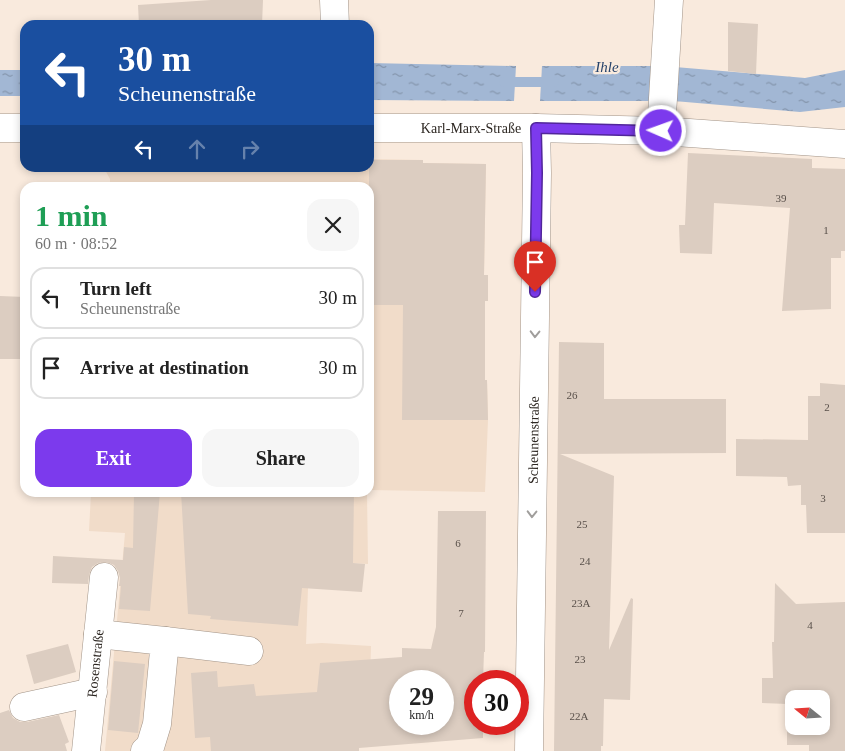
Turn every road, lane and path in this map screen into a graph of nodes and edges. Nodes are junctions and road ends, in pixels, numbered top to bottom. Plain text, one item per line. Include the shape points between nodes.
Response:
1 (334, 0) edge
2 (669, 0) edge
3 (335, 20) edge
4 (0, 128) edge
5 (20, 128) edge
6 (374, 128) edge
7 (536, 128) junction
8 (661, 131) junction
9 (845, 144) edge
10 (104, 577) dead end
11 (98, 634) junction
12 (165, 641) junction
13 (249, 651) dead end
14 (93, 692) junction
15 (24, 707) dead end
16 (86, 751) edge
17 (145, 751) edge
18 (529, 751) edge

1 - 3 street
2 - 8 street
4 - 5 street
6 - 7 street, Karl-Marx-Straße
7 - 8 street, Karl-Marx-Straße
7 -> 18 street, Scheunenstraße
8 - 9 street, Karl-Marx-Straße
10 - 11 street, Rosenstraße
11 - 12 street
11 - 14 street, Rosenstraße
12 - 13 street
12 - 17 street via 157,724 150,747
14 - 15 street
14 - 16 street, Rosenstraße

